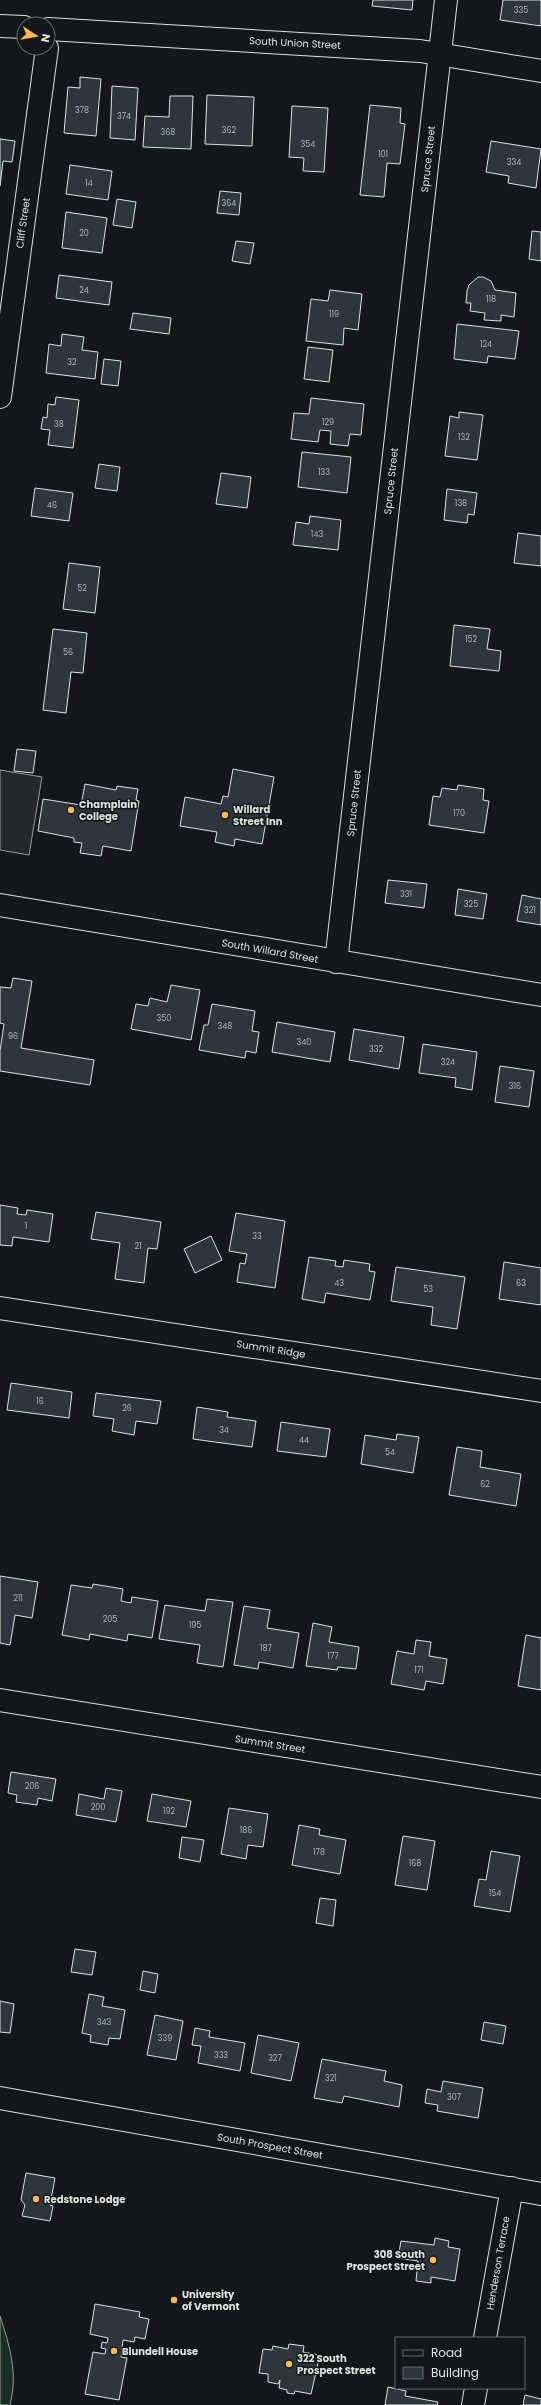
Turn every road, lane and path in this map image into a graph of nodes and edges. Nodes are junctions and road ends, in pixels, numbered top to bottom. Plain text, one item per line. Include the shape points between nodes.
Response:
1 (446, 0) edge
2 (0, 26) edge
3 (16, 27) edge
4 (56, 36) edge
5 (440, 54) junction
6 (45, 56) edge
7 (541, 71) edge
8 (0, 397) edge
9 (0, 905) edge
10 (336, 962) junction
11 (541, 995) edge
12 (0, 1308) edge
13 (541, 1391) edge
14 (0, 1700) edge
15 (541, 1787) edge
16 (0, 2098) edge
17 (512, 2188) junction
18 (541, 2194) edge
19 (485, 2337) edge
20 (476, 2389) edge
21 (473, 2405) edge

1 - 5 street, Spruce Street
2 - 3 street
4 - 5 street, South Union Street
5 - 7 street, South Union Street
5 - 10 street, Spruce Street
6 - 8 street, Cliff Street
9 - 10 street, South Willard Street
10 - 11 street, South Willard Street
12 - 13 street, Summit Ridge
14 - 15 street, Summit Street
16 - 17 street, South Prospect Street
17 - 18 street, South Prospect Street
17 - 19 street, Henderson Terrace
20 - 21 street

